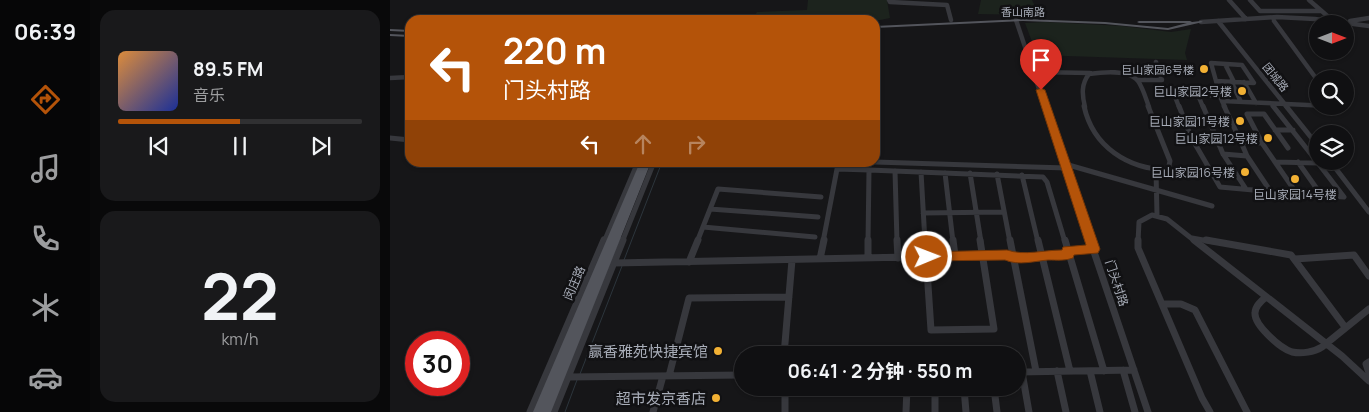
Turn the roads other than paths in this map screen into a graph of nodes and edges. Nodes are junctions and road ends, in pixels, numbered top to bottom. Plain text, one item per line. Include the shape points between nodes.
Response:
1 (889, 0) edge
2 (1229, 0) edge
3 (1250, 0) edge
4 (1309, 0) edge
5 (1320, 11) junction
6 (1324, 15) edge
7 (1369, 18) edge
8 (1246, 19) junction
9 (951, 20) junction
10 (1016, 20) junction
11 (1218, 21) junction
12 (1274, 21) junction
13 (1309, 21) edge
14 (1201, 22) junction
15 (1309, 22) edge
16 (1354, 22) edge
17 (880, 25) edge
18 (880, 25) edge
19 (1354, 25) edge
20 (1369, 27) edge
21 (390, 30) edge
22 (405, 31) edge
23 (390, 35) edge
24 (405, 36) edge
25 (1156, 62) dead end
26 (1225, 64) junction
27 (1310, 70) edge
28 (1035, 72) junction
29 (1094, 73) junction
30 (405, 77) edge
31 (390, 78) edge
32 (1136, 80) junction
33 (1216, 81) junction
34 (1232, 81) junction
35 (1244, 82) junction
36 (1198, 94) junction
37 (1221, 98) junction
38 (1242, 102) junction
39 (1256, 103) junction
40 (1272, 104) junction
41 (1285, 104) junction
42 (1309, 105) edge
43 (1275, 130) junction
44 (1293, 130) junction
45 (1309, 135) edge
46 (390, 138) edge
47 (405, 140) edge
48 (1241, 142) junction
49 (1262, 143) junction
50 (1288, 148) dead end
51 (1309, 151) edge
52 (1223, 154) junction
53 (1247, 156) junction
54 (880, 162) edge
55 (1275, 162) junction
56 (1298, 162) junction
57 (1309, 163) edge
58 (1066, 166) junction
59 (636, 167) edge
60 (641, 167) edge
61 (646, 167) edge
62 (652, 167) edge
63 (869, 170) junction
64 (1324, 170) edge
65 (1337, 170) edge
66 (895, 171) junction
67 (1156, 171) junction
68 (920, 172) junction
69 (945, 173) junction
70 (970, 173) junction
71 (997, 174) junction
72 (1022, 175) junction
73 (1246, 189) junction
74 (1157, 191) junction
75 (1271, 192) junction
76 (1297, 194) junction
77 (1322, 196) junction
78 (821, 197) dead end
79 (1212, 206) dead end
80 (710, 209) junction
81 (976, 212) junction
82 (1004, 212) junction
83 (1369, 212) edge
84 (924, 213) junction
85 (950, 213) junction
86 (1157, 215) junction
87 (818, 217) dead end
88 (703, 227) junction
89 (815, 237) dead end
90 (1190, 238) junction
91 (1094, 249) junction
92 (1068, 250) junction
93 (1041, 255) junction
94 (955, 256) junction
95 (983, 256) junction
96 (927, 257) junction
97 (868, 258) junction
98 (898, 258) junction
99 (1014, 258) junction
100 (820, 259) junction
101 (1295, 259) junction
102 (792, 260) junction
103 (689, 262) junction
104 (614, 263) junction
105 (1369, 276) edge
106 (789, 297) junction
107 (1266, 297) junction
108 (1162, 304) junction
109 (1369, 308) edge
110 (1345, 327) junction
111 (1326, 343) junction
112 (785, 346) edge
113 (1369, 362) edge
114 (1123, 370) junction
115 (1134, 370) junction
116 (1057, 371) junction
117 (1070, 371) junction
118 (1090, 371) junction
119 (1104, 371) junction
120 (1026, 372) edge
121 (1036, 372) junction
122 (1369, 373) edge
123 (734, 374) edge
124 (666, 376) junction
125 (568, 377) junction
126 (1369, 381) edge
127 (785, 396) edge
128 (907, 396) edge
129 (935, 396) edge
130 (965, 396) edge
131 (995, 396) edge
132 (1025, 396) edge
133 (530, 412) edge
134 (538, 412) edge
135 (546, 412) edge
136 (554, 412) edge
137 (653, 412) edge
138 (785, 412) edge
139 (906, 412) edge
140 (935, 412) edge
141 (966, 412) edge
142 (997, 412) edge
143 (1029, 412) edge
144 (1066, 412) edge
145 (1100, 412) edge
146 (1135, 412) edge
147 (1148, 412) edge
148 (1210, 412) edge
149 (1247, 412) edge

1 - 9 street via 947,5
2 - 8 street
3 - 5 street via 1260,11
4 - 5 street
5 - 6 street
7 - 16 street
8 - 11 street, 香山南路
8 - 13 street, 香山南路
9 - 14 main road, 香山南路 via 1032,17
9 - 17 main road, 香山南路
10 - 14 main road, 香山南路 via 1106,22 1168,29
10 - 18 main road, 香山南路
10 - 28 street, 门头村路
11 - 12 street, 香山南路
11 - 14 street, 香山南路
11 - 41 street, 团城路
12 - 15 street, 香山南路
12 - 27 street
19 - 20 street, 香山南路
21 - 22 main road
23 - 24 main road
25 - 32 street via 1162,80
26 - 33 street via 1211,63
26 - 34 street
26 - 35 street via 1242,65 1254,83
28 - 29 street
28 - 58 street, 门头村路
29 - 32 street via 1124,74
29 - 67 street via 1086,76 1082,94 1087,120 1094,133 1122,159
30 - 31 street
32 - 67 street via 1170,161 1168,170
33 - 34 street
33 - 37 street
34 - 35 street
34 - 38 street
35 - 39 street
36 - 37 street
36 - 52 street
36 - 73 street via 1174,94 1191,137 1220,187
37 - 38 street
37 - 48 street
38 - 39 street
39 - 40 street
40 - 41 street
40 - 44 street
41 - 42 street
41 - 45 street, 团城路
43 - 44 street
43 - 49 street via 1264,114 1247,114
43 - 50 street
44 - 51 street
46 - 47 street
48 - 49 street
48 - 53 street
49 - 55 street
52 - 53 street
52 - 73 street
53 - 75 street
54 - 58 street
55 - 56 street
55 - 76 street
56 - 57 street
56 - 77 street
58 - 74 street
58 - 91 street, 门头村路
59 - 133 street, 闵庄路
60 - 134 main road, 闵庄路
61 - 135 main road, 闵庄路
62 - 104 street
63 - 66 street
63 - 97 street
63 - 100 street via 837,170
64 - 77 street via 1344,196
65 - 83 street
66 - 68 street
66 - 98 street
67 - 74 street
68 - 69 street
68 - 84 street
69 - 70 street
69 - 85 street
70 - 71 street
70 - 81 street
71 - 72 street
71 - 82 street
72 - 92 street via 1038,175 1046,180
72 - 93 street
73 - 75 street
74 - 79 street
74 - 86 street
75 - 76 street
76 - 77 street
78 - 80 street via 718,189
80 - 87 street
80 - 88 street
81 - 82 street
81 - 85 street
81 - 95 street
82 - 99 street
84 - 85 street
84 - 96 street
85 - 94 street
86 - 90 street
86 - 108 street via 1146,216 1139,222 1138,248
88 - 89 street
88 - 103 street
90 - 101 street via 1277,252
90 - 107 street
91 - 92 street
91 - 115 street, 门头村路
92 - 93 street via 1068,255
92 - 119 street
93 - 99 street via 1040,258
93 - 117 street
94 - 95 street
94 - 96 street
95 - 96 street via 994,329 931,330
95 - 99 street via 1007,255
96 - 98 street
97 - 98 street
97 - 100 street
99 - 121 street
100 - 102 street
101 - 105 street via 1354,255
101 - 110 street
102 - 103 street
102 - 106 street
103 - 104 street
104 - 125 street
106 - 112 street
106 - 124 street via 689,298
107 - 111 street
107 - 111 street via 1256,306 1254,314 1257,323 1276,342 1290,352 1317,350
108 - 148 street
108 - 149 street via 1181,304 1195,310
109 - 110 street
110 - 111 street
111 - 126 street
113 - 122 street via 1366,364
114 - 115 street
114 - 119 street
114 - 146 street
115 - 147 street, 门头村路
116 - 117 street
116 - 121 street
116 - 144 street
117 - 118 street
118 - 119 street
118 - 145 street
120 - 121 street
123 - 124 street
124 - 125 street
124 - 137 street
125 - 136 street
127 - 138 street
128 - 139 street
129 - 140 street
130 - 141 street
131 - 142 street
132 - 143 street

